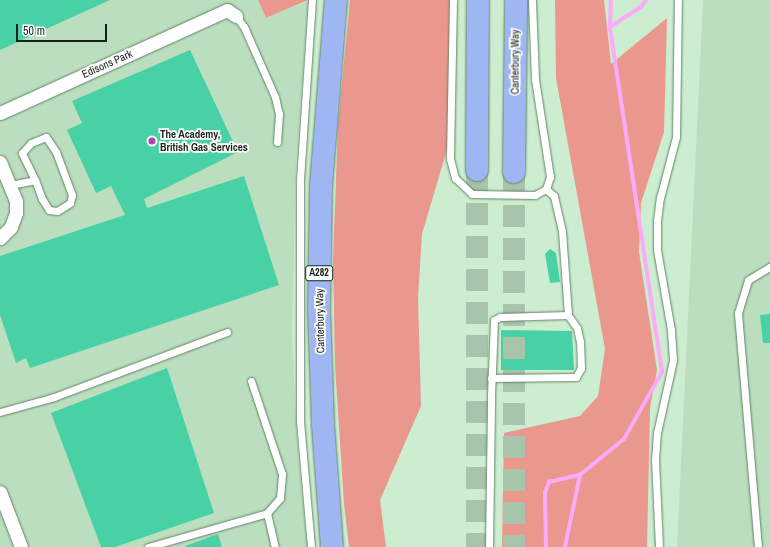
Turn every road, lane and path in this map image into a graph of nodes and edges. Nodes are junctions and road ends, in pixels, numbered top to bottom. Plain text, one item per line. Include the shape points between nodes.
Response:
1 (312, 0) edge
2 (336, 0) edge
3 (453, 0) edge
4 (478, 0) edge
5 (516, 0) edge
6 (532, 0) edge
7 (678, 0) edge
8 (236, 16) joint
9 (0, 112) edge
10 (277, 142) dead end
11 (1, 168) edge
12 (477, 170) tunnel mouth
13 (514, 172) tunnel mouth
14 (35, 180) junction
15 (10, 185) junction
16 (546, 189) junction
17 (0, 238) edge
18 (770, 267) edge
19 (568, 315) junction
20 (227, 332) dead end
21 (491, 378) junction
22 (251, 381) dead end
23 (0, 412) edge
24 (0, 492) edge
25 (267, 513) junction
26 (21, 547) edge
27 (148, 547) edge
28 (275, 547) edge
29 (311, 547) edge
30 (332, 547) edge
31 (489, 547) edge
32 (659, 547) edge
33 (758, 547) edge

1 - 29 lane via 300,180 300,397
2 - 30 highway, Canterbury Way / A282 via 321,186 319,312 323,424
3 - 16 lane via 450,159 455,178 472,194 535,195
4 - 12 highway
5 - 13 highway, Canterbury Way
6 - 16 lane via 535,78 550,177
7 - 32 lane via 676,137 660,198 657,221 657,250 671,330 672,360 657,433 655,460
8 - 9 street, Edisons Park via 227,10
8 - 10 lane via 244,27 275,97 279,114
11 - 15 street
14 - 14 lane via 22,153 31,143 46,137 56,152 72,195 70,203 56,211 49,210
14 - 15 lane
15 - 17 street via 16,201 16,213 11,227
16 - 19 lane via 554,196 562,231
18 - 33 lane via 748,280 738,313
19 - 21 lane via 500,317 494,320
19 - 21 lane via 576,328 580,342 581,368 576,377
20 - 23 lane via 54,397
21 - 31 lane
22 - 25 lane via 282,474 280,498
24 - 26 street
25 - 27 lane
25 - 28 lane

